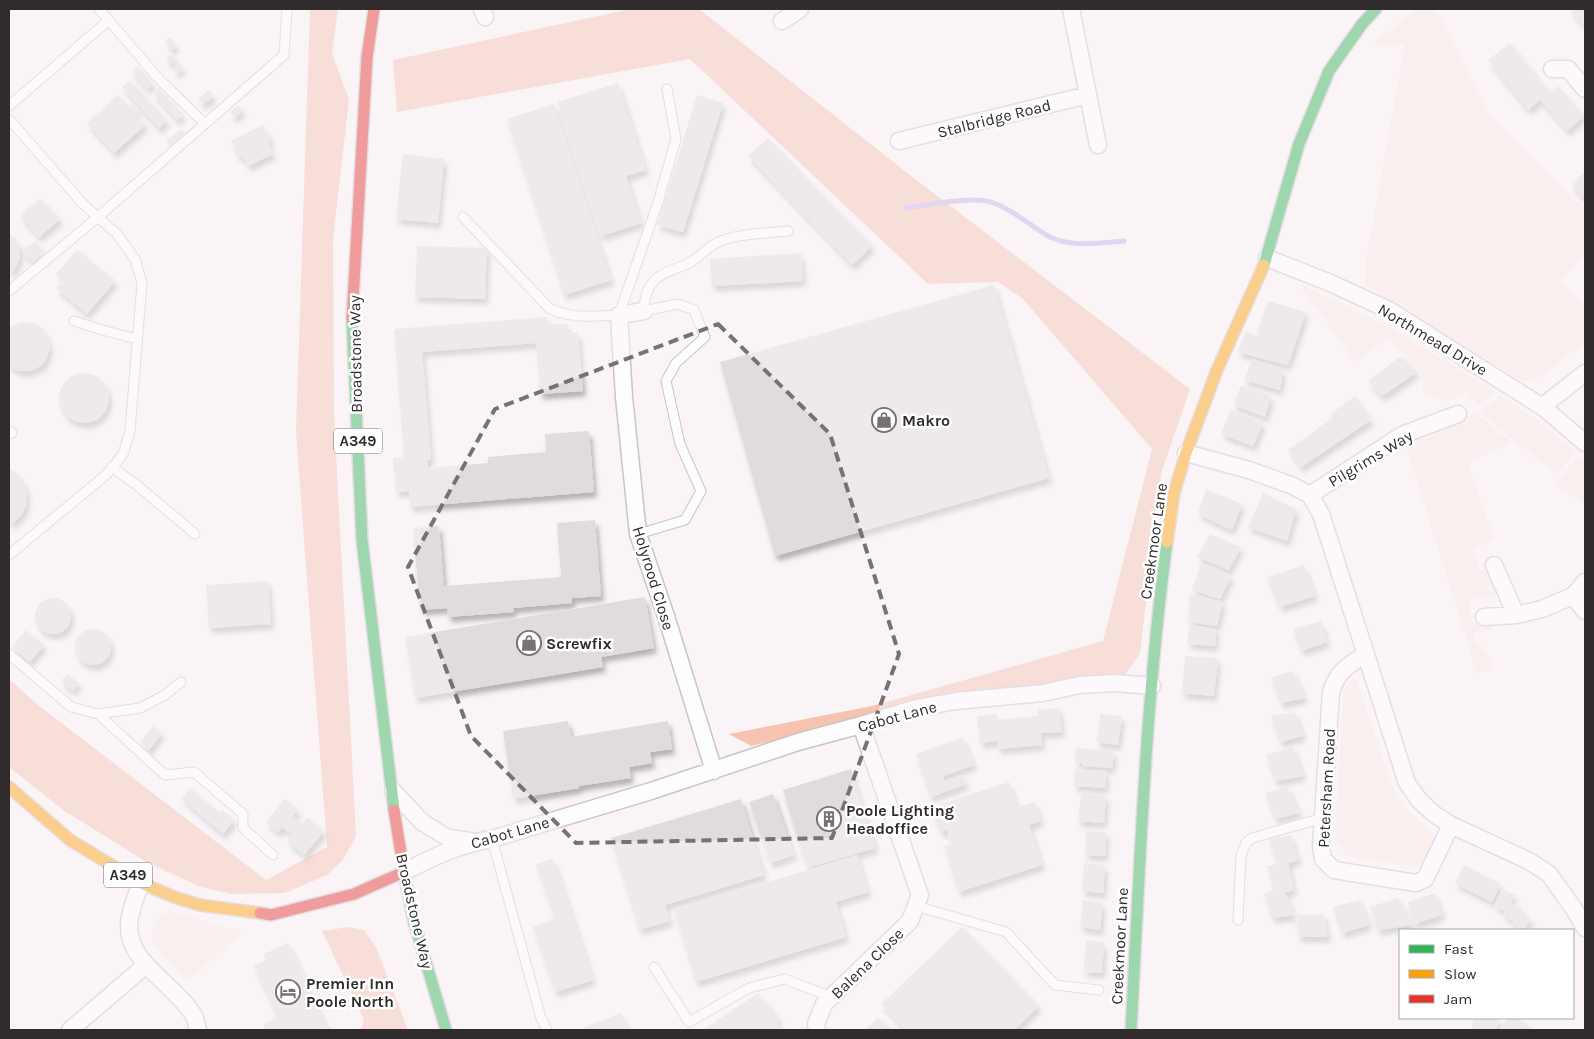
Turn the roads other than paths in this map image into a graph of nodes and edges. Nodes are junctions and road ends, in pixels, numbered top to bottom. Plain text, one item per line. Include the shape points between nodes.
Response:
1 (99, 9) edge
2 (287, 9) edge
3 (374, 9) edge
4 (800, 9) edge
5 (1070, 9) edge
6 (1376, 9) edge
7 (109, 20) junction
8 (782, 21) dead end
9 (1565, 65) dead end
10 (667, 89) dead end
11 (1585, 89) edge
12 (1088, 95) junction
13 (9, 106) edge
14 (9, 119) edge
15 (205, 124) junction
16 (899, 141) dead end
17 (1098, 145) dead end
18 (98, 217) junction
19 (463, 217) dead end
20 (788, 231) dead end
21 (1266, 258) junction
22 (9, 291) edge
23 (644, 311) junction
24 (619, 315) junction
25 (74, 321) dead end
26 (137, 339) junction
27 (1585, 372) edge
28 (1544, 408) junction
29 (1458, 414) dead end
30 (1585, 444) edge
31 (1186, 452) junction
32 (112, 467) junction
33 (1310, 495) junction
34 (194, 534) dead end
35 (638, 534) junction
36 (9, 555) edge
37 (1494, 565) dead end
38 (1585, 582) edge
39 (1573, 596) junction
40 (1585, 611) edge
41 (1516, 615) junction
42 (1484, 617) dead end
43 (9, 654) edge
44 (1366, 654) junction
45 (180, 682) dead end
46 (1152, 686) junction
47 (98, 714) junction
48 (861, 725) junction
49 (714, 771) junction
50 (9, 786) edge
51 (391, 789) junction
52 (1323, 818) junction
53 (1451, 824) junction
54 (484, 840) junction
55 (273, 855) dead end
56 (404, 872) junction
57 (141, 883) junction
58 (916, 906) junction
59 (1238, 920) dead end
60 (1585, 928) edge
61 (146, 965) junction
62 (654, 967) dead end
63 (1099, 990) dead end
64 (832, 997) junction
65 (70, 1030) edge
66 (198, 1030) edge
67 (446, 1030) edge
68 (547, 1030) edge
69 (817, 1030) edge
70 (1131, 1030) edge

1 - 7 lane
2 - 15 lane via 284,55
3 - 51 main road, Broadstone Way / A349 via 367,57 352,310 362,540
4 - 8 street
5 - 12 street
6 - 21 main road, Creekmoor Lane via 1329,72 1299,144
7 - 13 lane
7 - 15 lane via 159,79
9 - 11 street
10 - 24 lane via 676,139
12 - 16 street, Stalbridge Road
12 - 17 street
14 - 18 lane
15 - 18 lane
18 - 22 lane
18 - 26 lane via 117,234 135,259 142,283
19 - 24 lane via 550,309 576,316
20 - 23 lane via 727,238 713,244 693,261 654,281 644,301
21 - 28 street, Northmead Drive via 1389,310
21 - 31 main road, Creekmoor Lane via 1217,370
23 - 24 street
23 - 35 lane via 678,304 694,310 705,337 676,363 666,380 680,444 701,490 685,520
24 - 35 street, Holyrood Close
25 - 26 lane
26 - 32 lane via 130,431 122,454
27 - 28 street
28 - 30 street, Northmead Drive
29 - 33 street, Pilgrims Way via 1402,436
31 - 33 street via 1249,470
31 - 46 main road, Creekmoor Lane via 1174,493
32 - 34 lane
32 - 36 lane
33 - 44 street via 1321,514
35 - 49 street, Holyrood Close
37 - 41 street
38 - 39 street
39 - 40 street
39 - 41 street via 1542,609
41 - 42 street
43 - 47 lane via 72,707
44 - 52 street, Petersham Road via 1336,678 1332,692
44 - 53 street via 1407,783 1434,814
45 - 47 lane via 165,695 140,708
46 - 48 street, Cabot Lane via 1080,684 1043,693 917,708
46 - 70 main road, Creekmoor Lane
47 - 55 lane via 165,775 194,772 243,814 243,828
48 - 49 street, Cabot Lane via 798,742
48 - 58 street via 920,895
49 - 54 street, Cabot Lane
50 - 57 main road, Cabot Lane / A349 via 70,840
51 - 54 street via 422,822 448,838
51 - 56 main road, Broadstone Way / A349
52 - 53 street, Petersham Road via 1323,859 1334,870 1416,883 1425,879
52 - 59 lane via 1252,838 1246,844 1241,856
53 - 60 street via 1549,874
54 - 56 street, Cabot Lane via 443,852
54 - 68 lane
56 - 57 main road, Cabot Lane / A349 via 354,894 271,915 200,905
56 - 67 main road, Broadstone Way via 414,922
57 - 61 street via 129,929 132,944
58 - 63 lane via 1006,932 1055,985
58 - 64 street, Balena Close via 910,921
61 - 65 street
61 - 66 street via 194,1016
62 - 64 lane via 688,1022 749,988 786,979
64 - 69 street, Balena Close via 824,1004 816,1024

